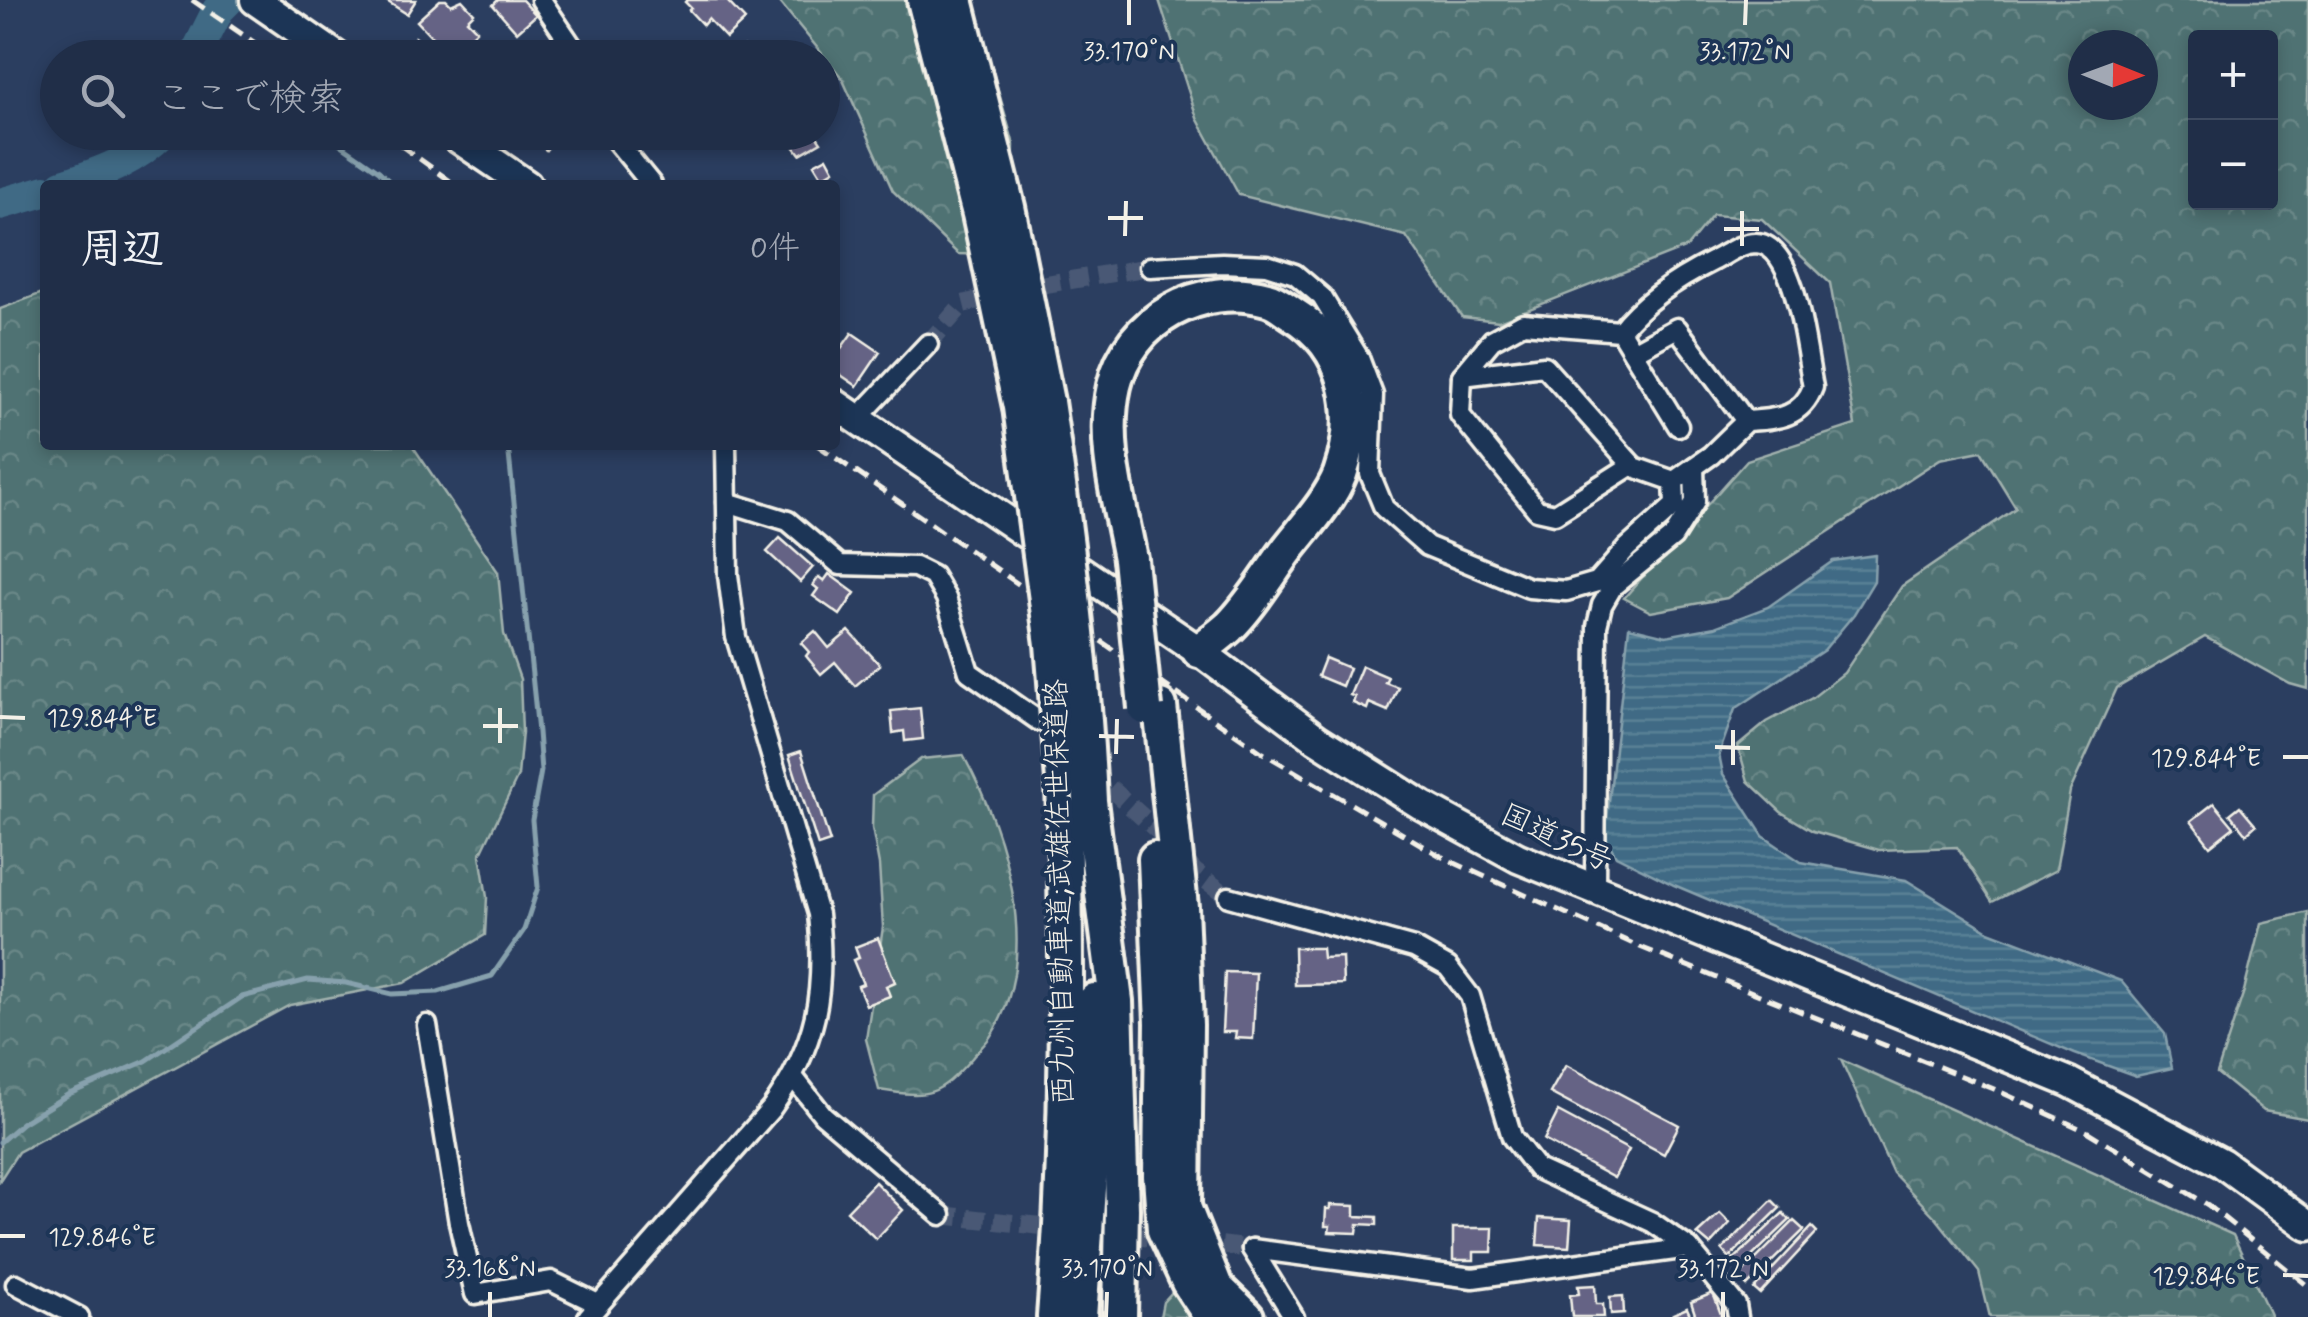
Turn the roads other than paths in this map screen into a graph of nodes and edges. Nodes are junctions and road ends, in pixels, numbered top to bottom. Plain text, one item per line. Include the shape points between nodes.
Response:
1 (255, 0) edge
2 (541, 0) edge
3 (924, 0) edge
4 (956, 0) edge
5 (312, 40) edge
6 (568, 40) edge
7 (476, 150) edge
8 (624, 150) edge
9 (519, 180) edge
10 (648, 180) edge
11 (1150, 267) tunnel mouth
12 (1620, 331) junction
13 (928, 344) tunnel mouth
14 (1633, 352) junction
15 (1462, 376) junction
16 (1033, 404) junction
17 (846, 411) edge
18 (1746, 421) junction
19 (1678, 426) dead end
20 (726, 450) edge
21 (1632, 465) junction
22 (1694, 467) junction
23 (1674, 481) junction
24 (726, 502) junction
25 (1199, 651) junction
26 (1152, 707) junction
27 (1039, 721) dead end
28 (1090, 801) junction
29 (1595, 890) junction
30 (1229, 898) tunnel mouth
31 (427, 1024) dead end
32 (794, 1078) junction
33 (941, 1215) tunnel mouth
34 (2308, 1226) edge
35 (1689, 1248) junction
36 (16, 1284) dead end
37 (593, 1310) edge
38 (79, 1317) edge
39 (1051, 1317) edge
40 (1080, 1317) edge
41 (1120, 1317) edge
42 (1212, 1317) edge
43 (1247, 1317) edge
44 (1294, 1317) edge
45 (1738, 1317) edge

1 - 5 highway
2 - 6 street
3 - 16 highway, 西九州自動車道;武雄佐世保道路
4 - 16 highway, 西九州自動車道;武雄佐世保道路 via 1008,206
7 - 9 highway
8 - 10 street
11 - 23 street via 1267,265 1295,274 1322,297 1359,358 1373,395 1370,474 1384,508 1428,546 1529,588 1566,591 1597,582 1676,506
12 - 14 street
12 - 15 street via 1522,323 1492,340
12 - 18 street via 1634,312 1738,246 1774,248 1788,269 1814,387 1796,412
13 - 17 street
14 - 18 street via 1677,328
14 - 19 street
15 - 21 street via 1544,366
15 - 21 street via 1460,415 1537,510 1555,514
16 - 28 highway, 西九州自動車道;武雄佐世保道路, bridge via 1065,522
16 - 39 highway, 西九州自動車道;武雄佐世保道路, bridge via 1063,781 1067,1039
17 - 25 highway, 国道35号
18 - 22 street
20 - 24 street
21 - 23 street
22 - 23 street
22 - 29 street via 1695,502 1673,536 1613,586 1602,604
24 - 27 street via 788,521 840,564 915,567 933,576 969,672
24 - 32 street via 736,637 818,914 820,1003
25 - 26 highway, bridge via 1231,625 1339,476 1349,431 1348,387 1337,357 1307,322 1269,299 1188,300 1152,322 1127,351 1114,384 1109,416 1115,480 1137,560
25 - 29 highway, 国道35号 via 1317,739 1423,806 1518,858
26 - 42 highway via 1164,1230
26 - 43 highway via 1181,907 1184,1207 1216,1287
28 - 40 highway, 西九州自動車道;武雄佐世保道路 via 1094,1057
28 - 41 highway via 1116,1001
29 - 34 highway, 国道35号 via 2069,1082 2222,1163
30 - 35 street via 1414,948 1448,967 1470,996 1512,1137 1538,1169 1652,1222
31 - 37 street via 475,1294 551,1281
32 - 33 street via 824,1115
32 - 37 street
35 - 44 street via 1472,1278 1252,1249
35 - 45 street via 1736,1305
36 - 38 street

